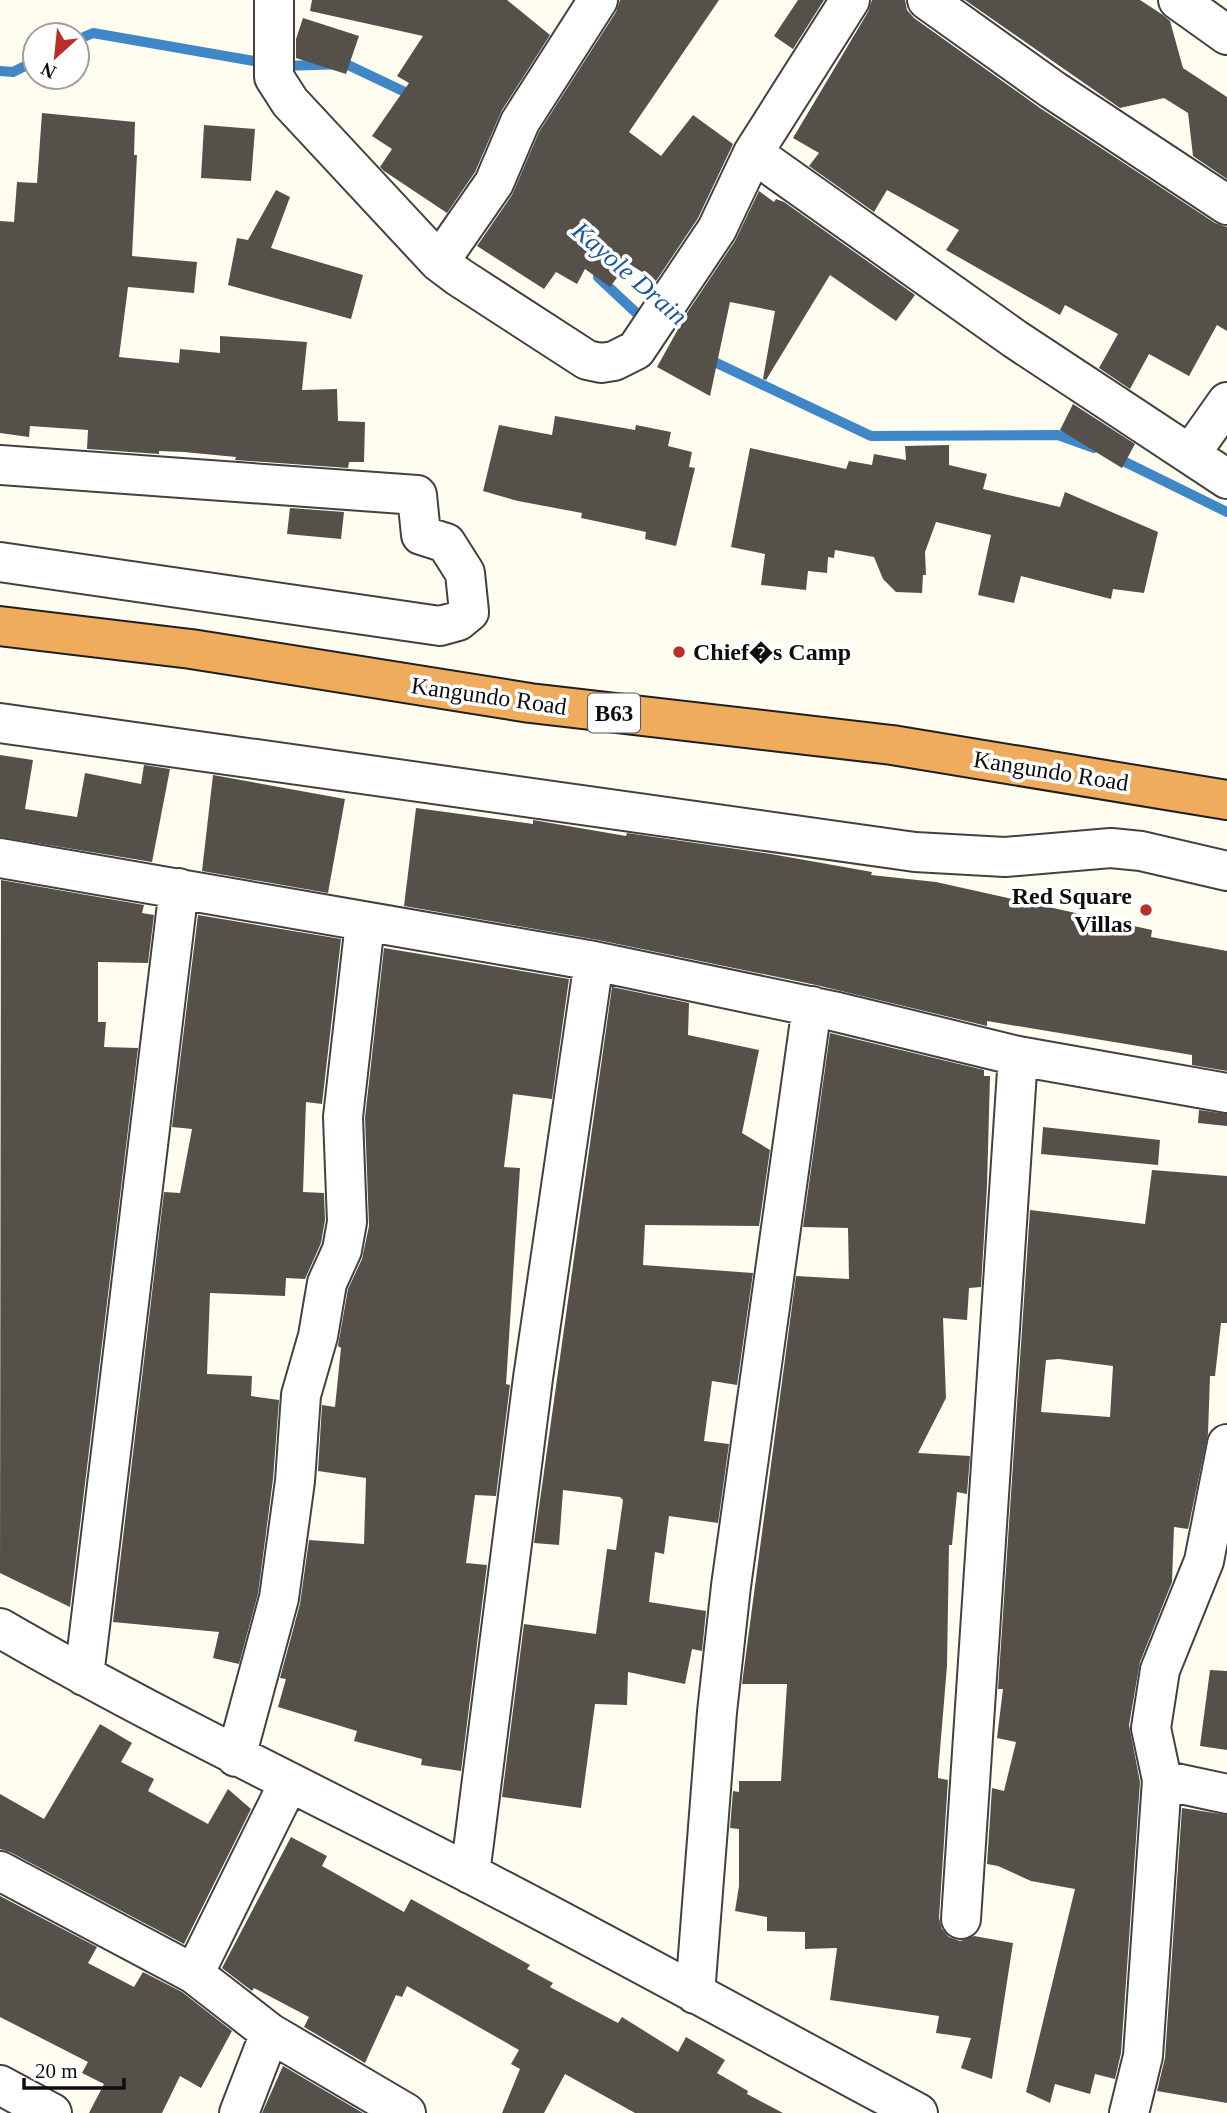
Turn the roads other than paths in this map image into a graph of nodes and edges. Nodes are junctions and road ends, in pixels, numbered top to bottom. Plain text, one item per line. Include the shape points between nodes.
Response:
1 (274, 0) edge
2 (598, 0) edge
3 (850, 0) edge
4 (927, 0) edge
5 (1178, 0) edge
6 (1227, 36) edge
7 (752, 153) junction
8 (1227, 205) edge
9 (439, 262) junction
10 (1227, 402) edge
11 (1191, 453) junction
12 (0, 465) edge
13 (1227, 480) edge
14 (0, 562) edge
15 (0, 626) edge
16 (0, 723) edge
17 (1227, 800) edge
18 (0, 858) edge
19 (1227, 871) edge
20 (179, 888) junction
21 (365, 923) junction
22 (594, 961) junction
23 (811, 1006) junction
24 (1017, 1056) junction
25 (1227, 1093) edge
26 (1227, 1444) edge
27 (0, 1628) edge
28 (84, 1676) junction
29 (236, 1757) junction
30 (1162, 1780) junction
31 (289, 1782) junction
32 (1227, 1794) edge
33 (0, 1871) edge
34 (470, 1874) junction
35 (961, 1919) dead end
36 (194, 1974) junction
37 (695, 1994) junction
38 (270, 2034) junction
39 (0, 2085) edge
40 (52, 2113) edge
41 (239, 2113) edge
42 (406, 2113) edge
43 (918, 2113) edge
44 (1129, 2113) edge

1 - 9 street via 272,66 280,89
2 - 9 street via 520,122 494,183
3 - 7 street
4 - 8 street
5 - 6 street
7 - 9 street via 717,229 627,358 601,363 579,356
7 - 11 street via 1015,339
10 - 11 street
11 - 13 street
12 - 14 street via 417,495 421,535 446,543 466,573 470,612 440,626
15 - 17 highway, Kangundo Road / B63 via 191,649 530,703 892,745
16 - 19 street via 915,852 1005,857 1111,848
18 - 20 street
20 - 21 street
20 - 28 street
21 - 22 street
21 - 29 street via 343,1117 347,1222 342,1250 327,1283 301,1395 279,1598
22 - 23 street
22 - 34 street via 533,1378
23 - 24 street
23 - 37 street via 716,1712
24 - 25 street
24 - 35 street
26 - 30 street via 1204,1561 1160,1670 1151,1728
27 - 28 street
28 - 29 street
29 - 31 street
30 - 32 street
30 - 44 street via 1143,2056
31 - 34 street
31 - 36 street
33 - 36 street
34 - 37 street
36 - 38 street
37 - 43 street
38 - 41 street
38 - 42 street
39 - 40 street

